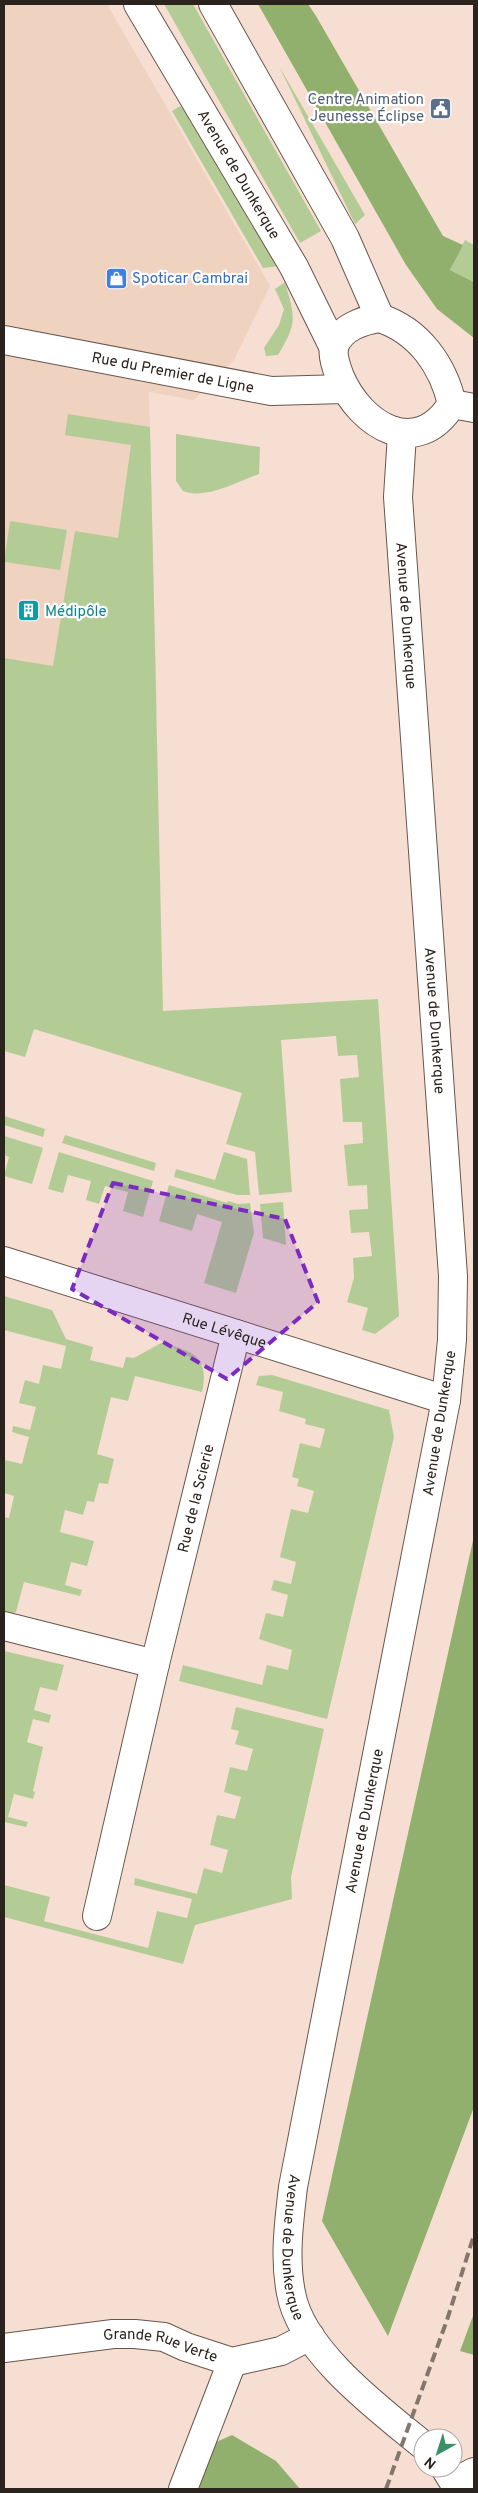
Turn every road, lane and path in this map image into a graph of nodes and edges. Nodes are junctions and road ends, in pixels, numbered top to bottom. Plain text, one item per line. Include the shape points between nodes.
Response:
1 (138, 4) edge
2 (213, 4) edge
3 (380, 318) junction
4 (4, 340) edge
5 (334, 348) junction
6 (345, 389) junction
7 (463, 406) edge
8 (402, 434) junction
9 (4, 1261) edge
10 (236, 1334) junction
11 (446, 1400) junction
12 (4, 1626) edge
13 (155, 1664) junction
14 (98, 1916) dead end
15 (310, 2336) junction
16 (4, 2348) edge
17 (232, 2362) junction
18 (413, 2437) edge
19 (183, 2489) edge

1 - 5 main road, Avenue de Dunkerque via 294,267
2 - 3 main road via 346,238
3 - 5 main road via 354,326 342,334
3 - 7 main road via 408,332 425,348
4 - 6 main road, Rue du Premier de Ligne via 271,391
5 - 6 main road, Avenue de Dunkerque via 334,360
6 - 8 main road, Avenue de Dunkerque via 381,426
7 - 8 main road via 432,427
8 - 11 main road, Avenue de Dunkerque via 398,497 453,1276 452,1340
9 - 10 main road, Rue Lévêque
10 - 11 main road, Rue Lévêque
10 - 13 main road, Rue de la Scierie
11 - 15 main road, Avenue de Dunkerque via 293,2187 287,2240 290,2293
12 - 13 main road
13 - 14 main road, Rue de la Scierie
15 - 17 main road, Grande Rue Verte via 281,2350
15 - 18 main road, Avenue de Dunkerque via 329,2361
16 - 17 main road, Grande Rue Verte via 135,2334 164,2337
17 - 19 main road

